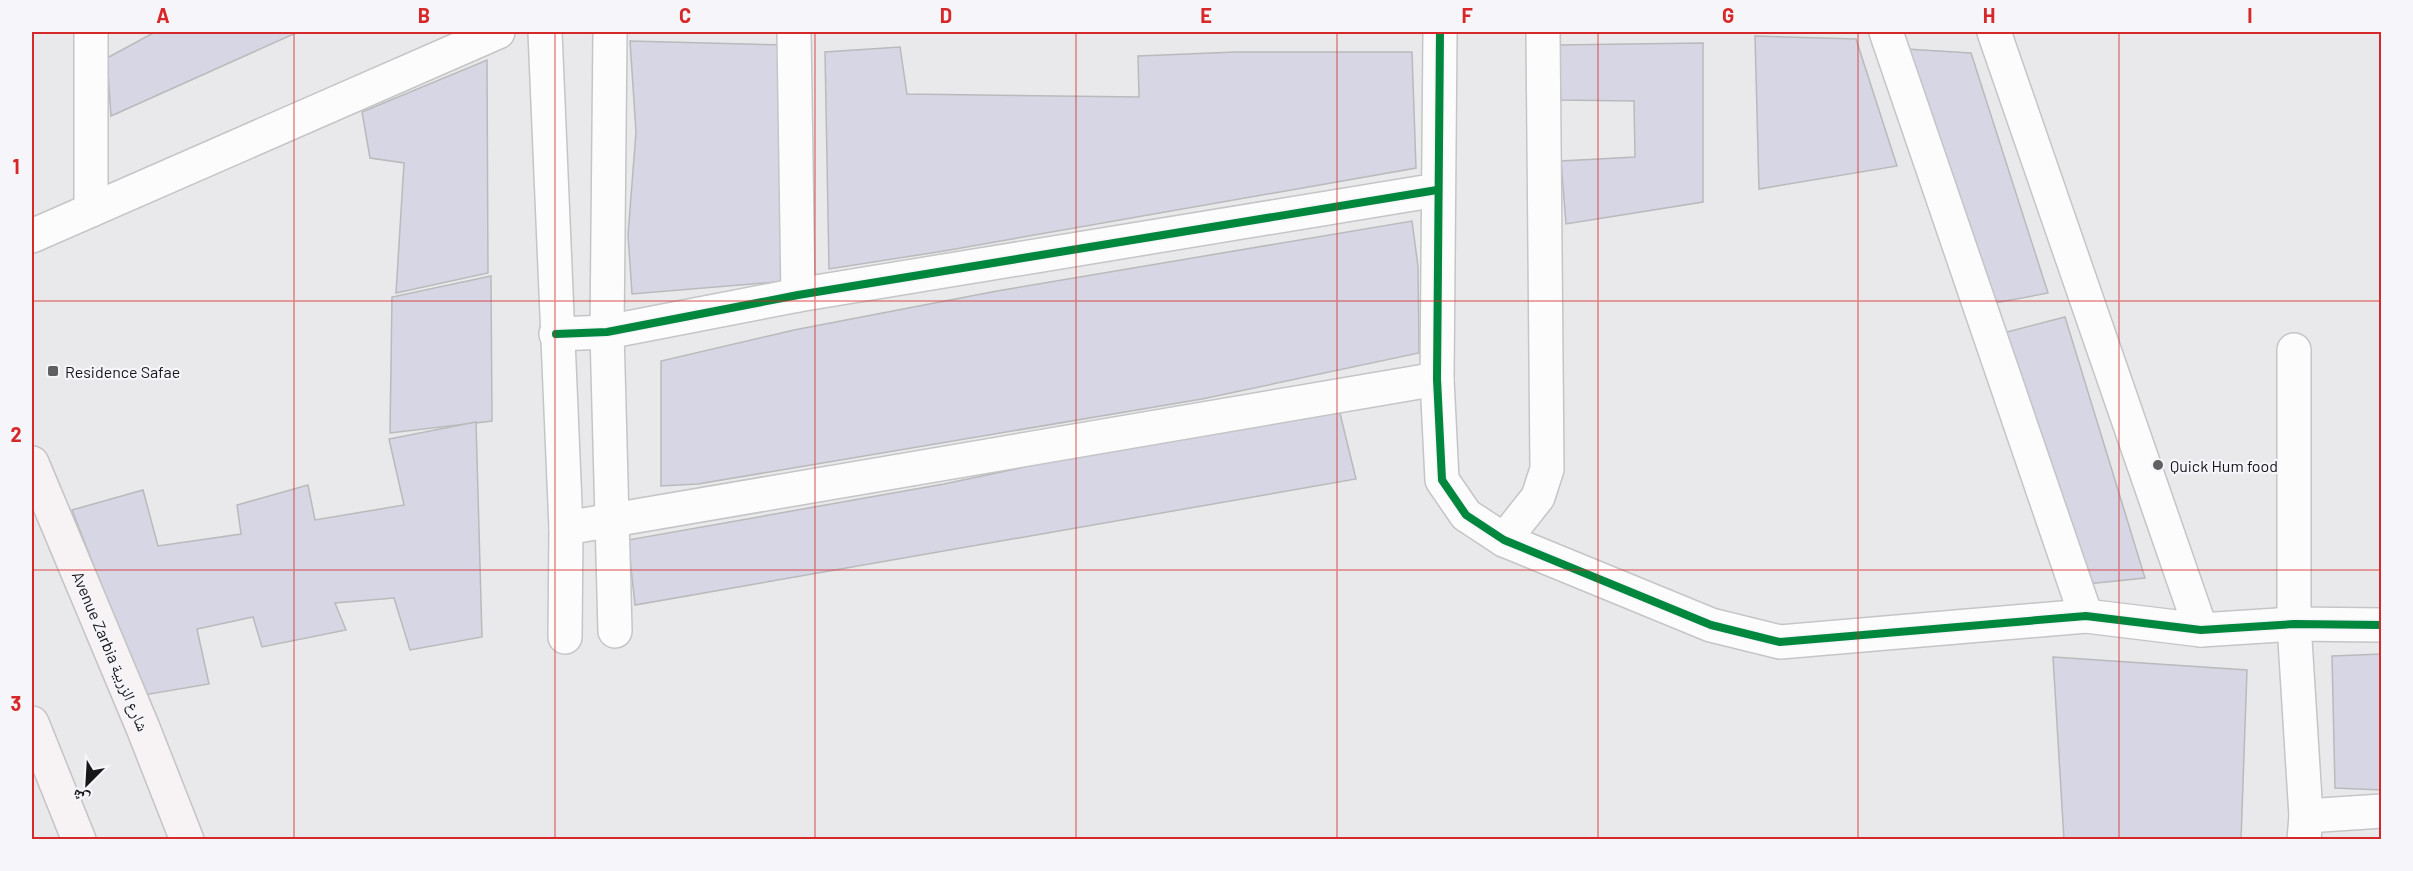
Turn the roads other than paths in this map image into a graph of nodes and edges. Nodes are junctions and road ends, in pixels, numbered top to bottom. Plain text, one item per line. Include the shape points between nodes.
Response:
1 (91, 32) edge
2 (498, 32) edge
3 (545, 32) edge
4 (610, 32) edge
5 (794, 32) edge
6 (1440, 32) edge
7 (1543, 32) edge
8 (1886, 32) edge
9 (1994, 32) edge
10 (1437, 190) junction
11 (91, 210) junction
12 (32, 236) edge
13 (798, 295) junction
14 (607, 332) junction
15 (556, 334) junction
16 (2294, 350) dead end
17 (1437, 379) junction
18 (32, 463) edge
19 (614, 521) junction
20 (566, 528) junction
21 (1504, 540) junction
22 (2086, 616) junction
23 (2294, 624) junction
24 (2382, 625) edge
25 (2201, 630) junction
26 (615, 631) dead end
27 (565, 637) dead end
28 (32, 723) edge
29 (2382, 811) edge
30 (2305, 828) edge
31 (79, 840) edge
32 (187, 840) edge

1 - 11 street
2 - 11 street
3 - 15 street
4 - 14 street
5 - 13 street
6 - 10 street
7 - 21 street via 1547,469 1538,496
8 - 22 street
9 - 25 street
10 - 13 street
10 - 17 street
11 - 12 street
13 - 14 street
14 - 15 street
14 - 19 street
15 - 20 street
16 - 23 street
17 - 19 street
17 - 21 street via 1442,480 1466,515
18 - 32 main road, Avenue Zarbia شارع الزربية
19 - 20 street
19 - 26 street
20 - 27 street
21 - 22 street via 1711,625 1780,642
22 - 25 street
23 - 24 street
23 - 25 street
23 - 30 street
28 - 31 main road
29 - 30 street

